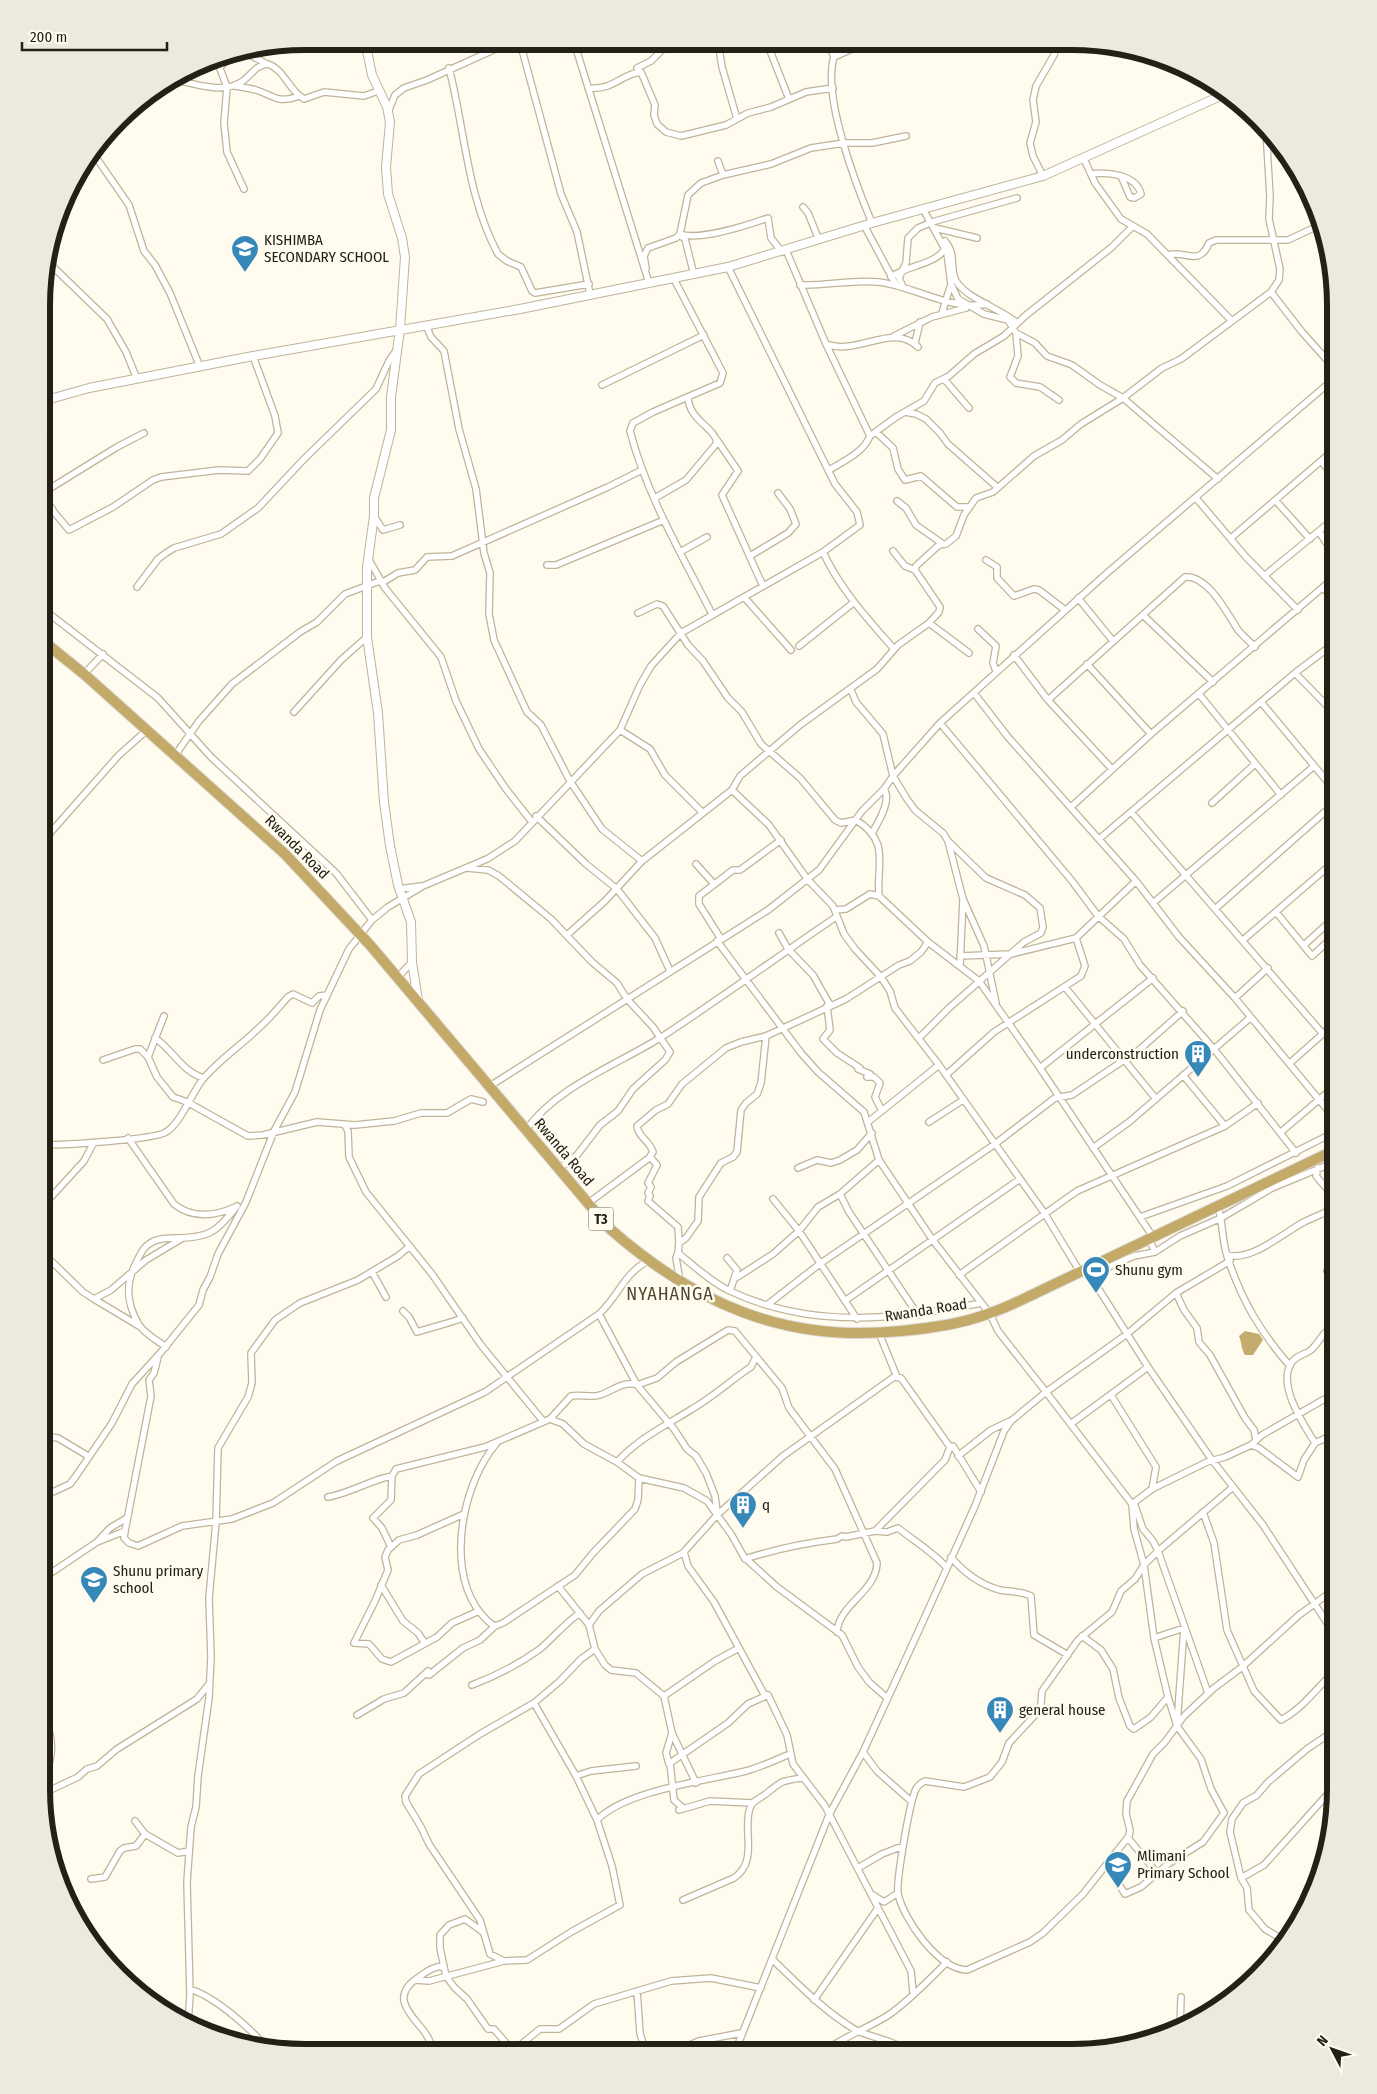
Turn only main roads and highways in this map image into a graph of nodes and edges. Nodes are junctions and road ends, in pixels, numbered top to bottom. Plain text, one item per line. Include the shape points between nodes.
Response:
1 (50, 647) edge
2 (1327, 1154) edge

1 - 2 highway, Rwanda Road / T3 via 176,754 285,854 398,977 609,1228 648,1261 681,1283 736,1310 781,1325 844,1334 927,1328 990,1314 1085,1272

